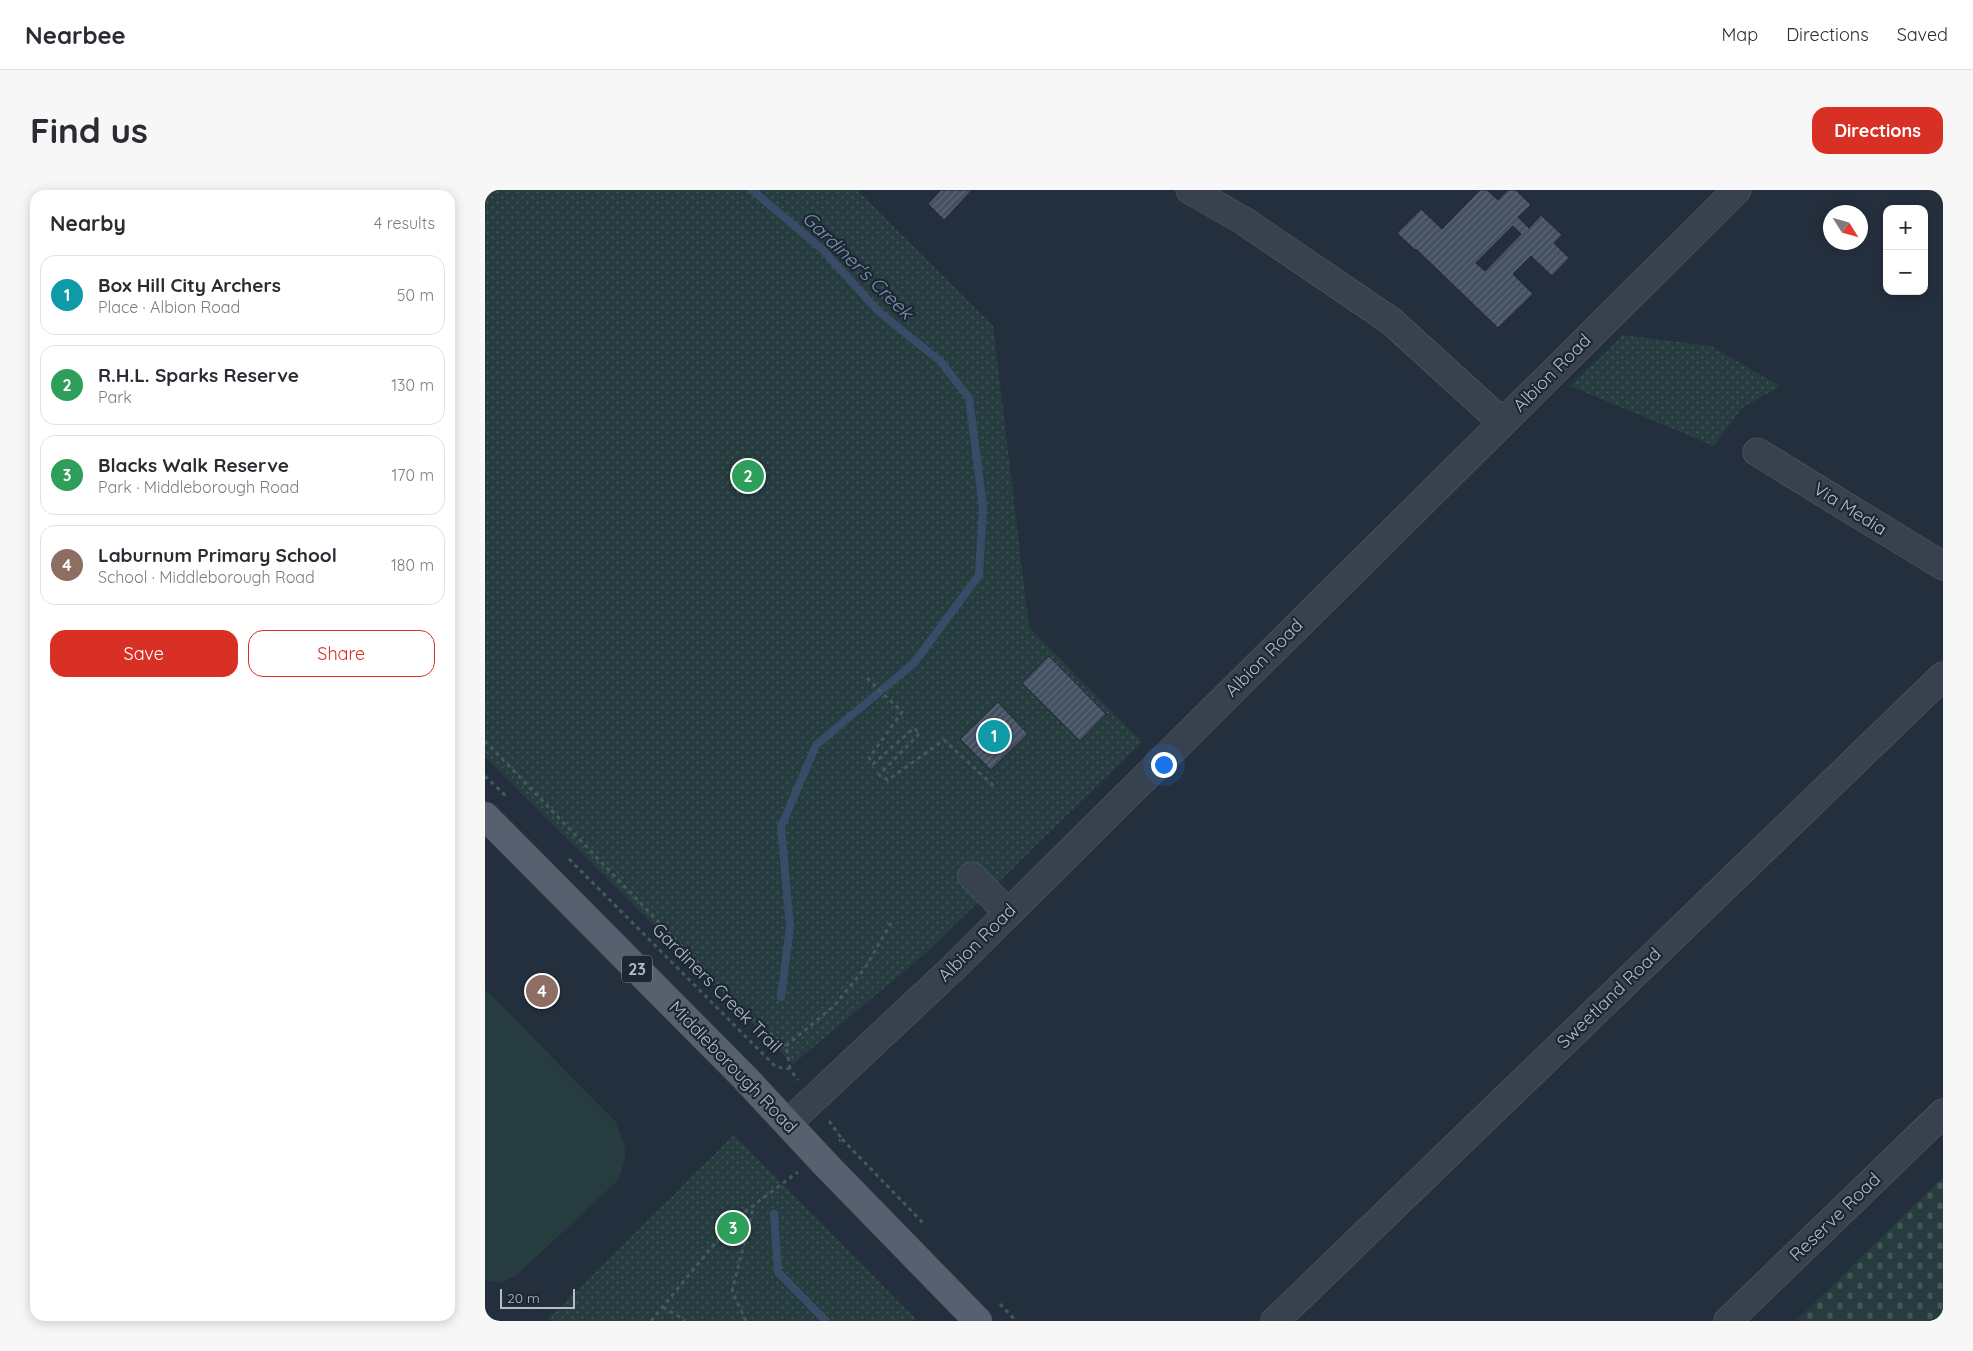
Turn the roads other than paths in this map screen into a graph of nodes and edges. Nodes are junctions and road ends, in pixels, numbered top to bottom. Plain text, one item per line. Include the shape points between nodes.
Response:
1 (1190, 190) edge
2 (1737, 190) edge
3 (1502, 422) junction
4 (1757, 452) dead end
5 (1943, 566) edge
6 (1943, 676) edge
7 (485, 816) edge
8 (972, 876) dead end
9 (1007, 913) junction
10 (1943, 1113) edge
11 (788, 1123) junction
12 (978, 1321) edge
13 (1275, 1321) edge
14 (1728, 1321) edge

1 - 3 street via 1244,221 1391,321
2 - 3 street, Albion Road
3 - 9 street, Albion Road
4 - 5 street, Via Media
6 - 13 street, Sweetland Road
7 - 11 main road, Middleborough Road / 23
8 - 9 street
9 - 11 street, Albion Road
10 - 14 street, Reserve Road
11 - 12 main road, Middleborough Road / 23

